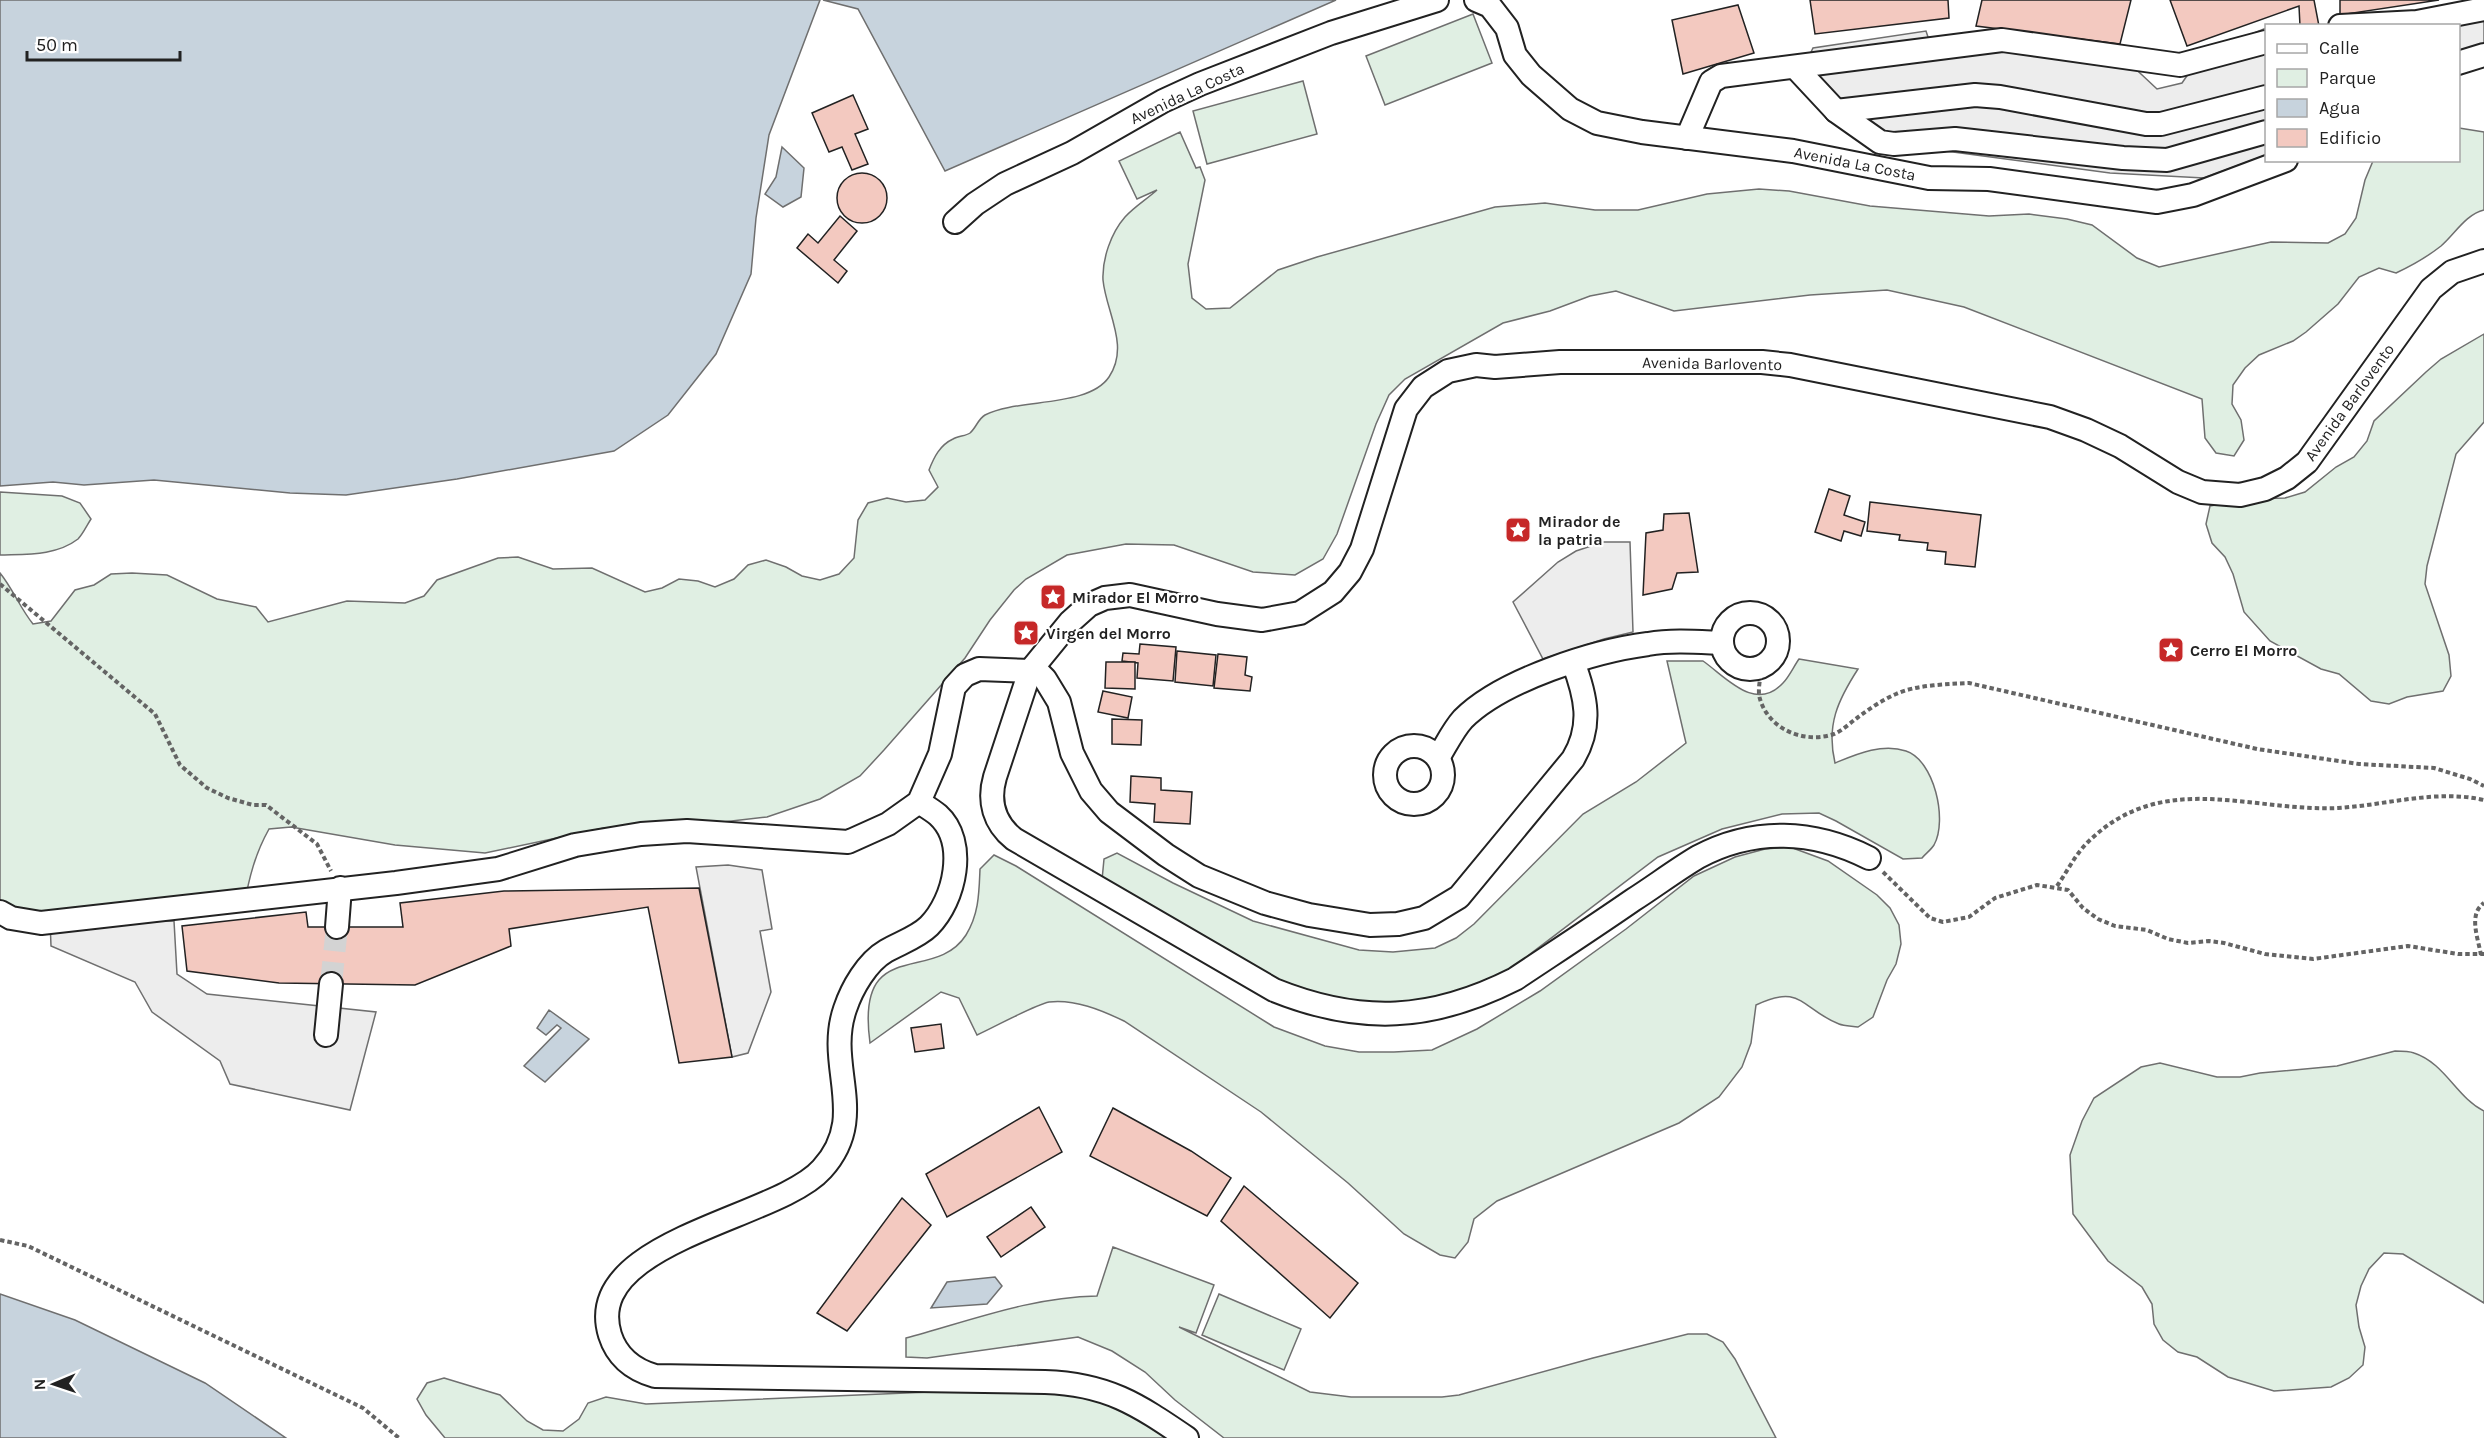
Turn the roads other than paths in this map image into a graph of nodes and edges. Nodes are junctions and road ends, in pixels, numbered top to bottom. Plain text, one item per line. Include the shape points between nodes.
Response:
1 (1437, 0) edge
2 (1476, 0) edge
3 (2484, 9) edge
4 (2415, 24) edge
5 (2265, 42) edge
6 (2484, 55) edge
7 (2460, 62) edge
8 (1795, 67) junction
9 (2265, 97) edge
10 (1836, 111) junction
11 (2265, 132) edge
12 (1687, 138) junction
13 (2281, 162) edge
14 (955, 222) dead end
15 (2484, 261) edge
16 (1722, 643) junction
17 (1573, 662) junction
18 (1030, 671) junction
19 (1438, 758) dead end
20 (919, 802) junction
21 (1869, 858) road end
22 (340, 888) junction
23 (0, 912) edge
24 (337, 927) tunnel mouth
25 (331, 984) tunnel mouth
26 (326, 1035) dead end
27 (1187, 1438) edge

1 - 14 street, Avenida La Costa via 1331,33 1163,101 1072,153 1005,184
2 - 12 street, Avenida La Costa via 1490,6 1507,28 1515,55 1530,75 1570,109 1597,123
3 - 4 street
5 - 8 street via 2180,65 2002,40
6 - 7 street
8 - 10 street
8 - 12 street via 1721,76 1711,82
9 - 10 street via 2161,124 1976,95
10 - 11 street via 1880,142 1955,139 2123,158 2168,159
12 - 13 street, Avenida La Costa via 1793,151 1929,178 1989,178 2157,202 2193,195
15 - 18 street, Avenida Barlovento via 2452,272 2431,289 2307,462 2277,484 2240,495 2190,488 2120,446 2050,417 1790,365 1734,361 1560,362 1456,368 1423,387 1406,409 1357,561 1342,583 1323,600 1294,615 1262,620 1139,597 1105,598 1076,616
16 - 16 street via 1729,623 1749,613 1768,621 1778,640 1771,660 1751,670 1731,662
16 - 17 street via 1647,644
17 - 18 street via 1585,695 1587,714 1582,742 1568,767 1460,897 1424,918 1384,926 1309,915 1265,903 1199,876 1140,837 1091,791 1072,753 1055,694 1040,674
17 - 19 street via 1506,689 1463,720
18 - 20 street via 979,669 956,684 940,754
18 - 21 street via 992,789 995,814 1005,830 1274,990 1333,1010 1406,1014 1457,1004 1487,993 1515,979 1696,858 1733,842 1773,835 1813,838
20 - 22 street via 888,824 848,842 687,831 641,834 575,845 498,869
20 - 27 street via 939,815 948,832 955,861 954,881 943,909 931,925 884,952 864,973 850,997 839,1037 839,1065 846,1097 845,1119 835,1150 816,1176 798,1189 683,1237 625,1275 609,1306 608,1328 613,1341 630,1364 656,1376 1087,1386 1128,1400
22 - 23 street via 41,923
22 - 24 street
25 - 26 street

